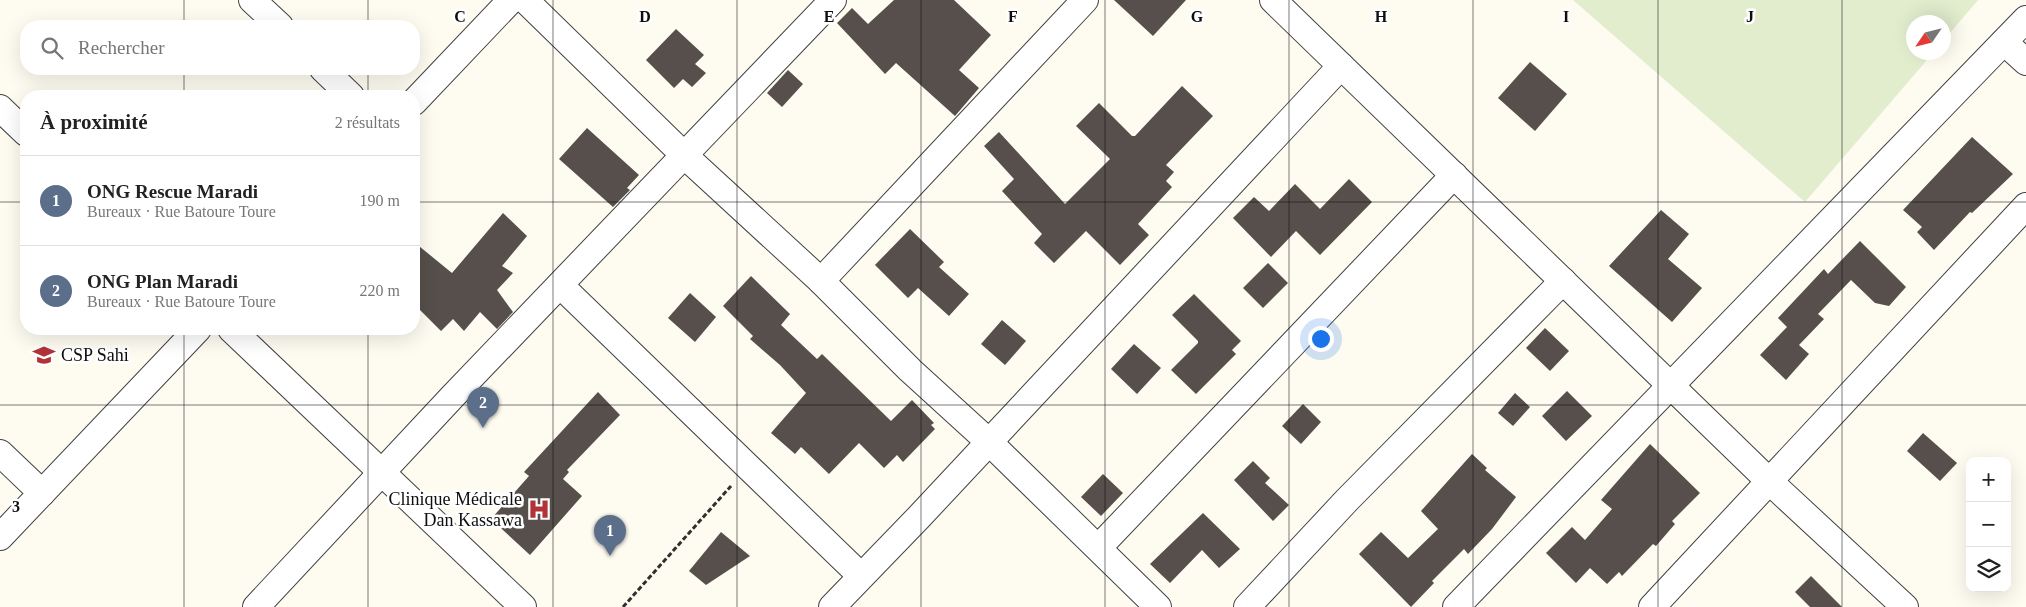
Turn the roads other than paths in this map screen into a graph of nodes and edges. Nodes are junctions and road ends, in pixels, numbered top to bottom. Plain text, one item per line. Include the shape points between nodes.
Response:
1 (252, 0) edge
2 (511, 0) edge
3 (525, 0) edge
4 (833, 0) edge
5 (1085, 0) edge
6 (1273, 0) edge
7 (2026, 19) edge
8 (274, 20) edge
9 (2004, 42) junction
10 (2026, 62) edge
11 (1341, 66) junction
12 (329, 75) edge
13 (345, 90) edge
14 (420, 96) edge
15 (0, 108) edge
16 (20, 127) edge
17 (685, 156) junction
18 (1454, 176) junction
19 (2026, 206) edge
20 (821, 281) junction
21 (1563, 281) junction
22 (560, 285) junction
23 (192, 335) edge
24 (237, 335) edge
25 (1671, 386) junction
26 (989, 442) junction
27 (0, 453) edge
28 (383, 473) junction
29 (1769, 481) junction
30 (42, 493) junction
31 (0, 537) edge
32 (1098, 547) junction
33 (861, 576) junction
34 (256, 607) edge
35 (523, 607) edge
36 (832, 607) edge
37 (1158, 607) edge
38 (1247, 607) edge
39 (1456, 607) edge
40 (1652, 607) edge
41 (1904, 607) edge

1 - 8 street
2 - 14 street
3 - 17 street
4 - 17 street
5 - 20 street
6 - 11 street
7 - 9 street
9 - 10 street
9 - 25 street
11 - 18 street
11 - 26 street
12 - 13 street
15 - 16 street
17 - 20 street
17 - 22 street
18 - 21 street
18 - 32 street
19 - 29 street
20 - 26 street via 910,370
21 - 25 street
21 - 38 street via 1347,500
22 - 28 street
22 - 33 street
23 - 30 street
24 - 28 street
25 - 29 street
25 - 39 street
26 - 32 street
26 - 33 street
27 - 30 street
28 - 34 street
28 - 35 street
29 - 40 street
29 - 41 street
30 - 31 street
32 - 37 street
33 - 36 street

